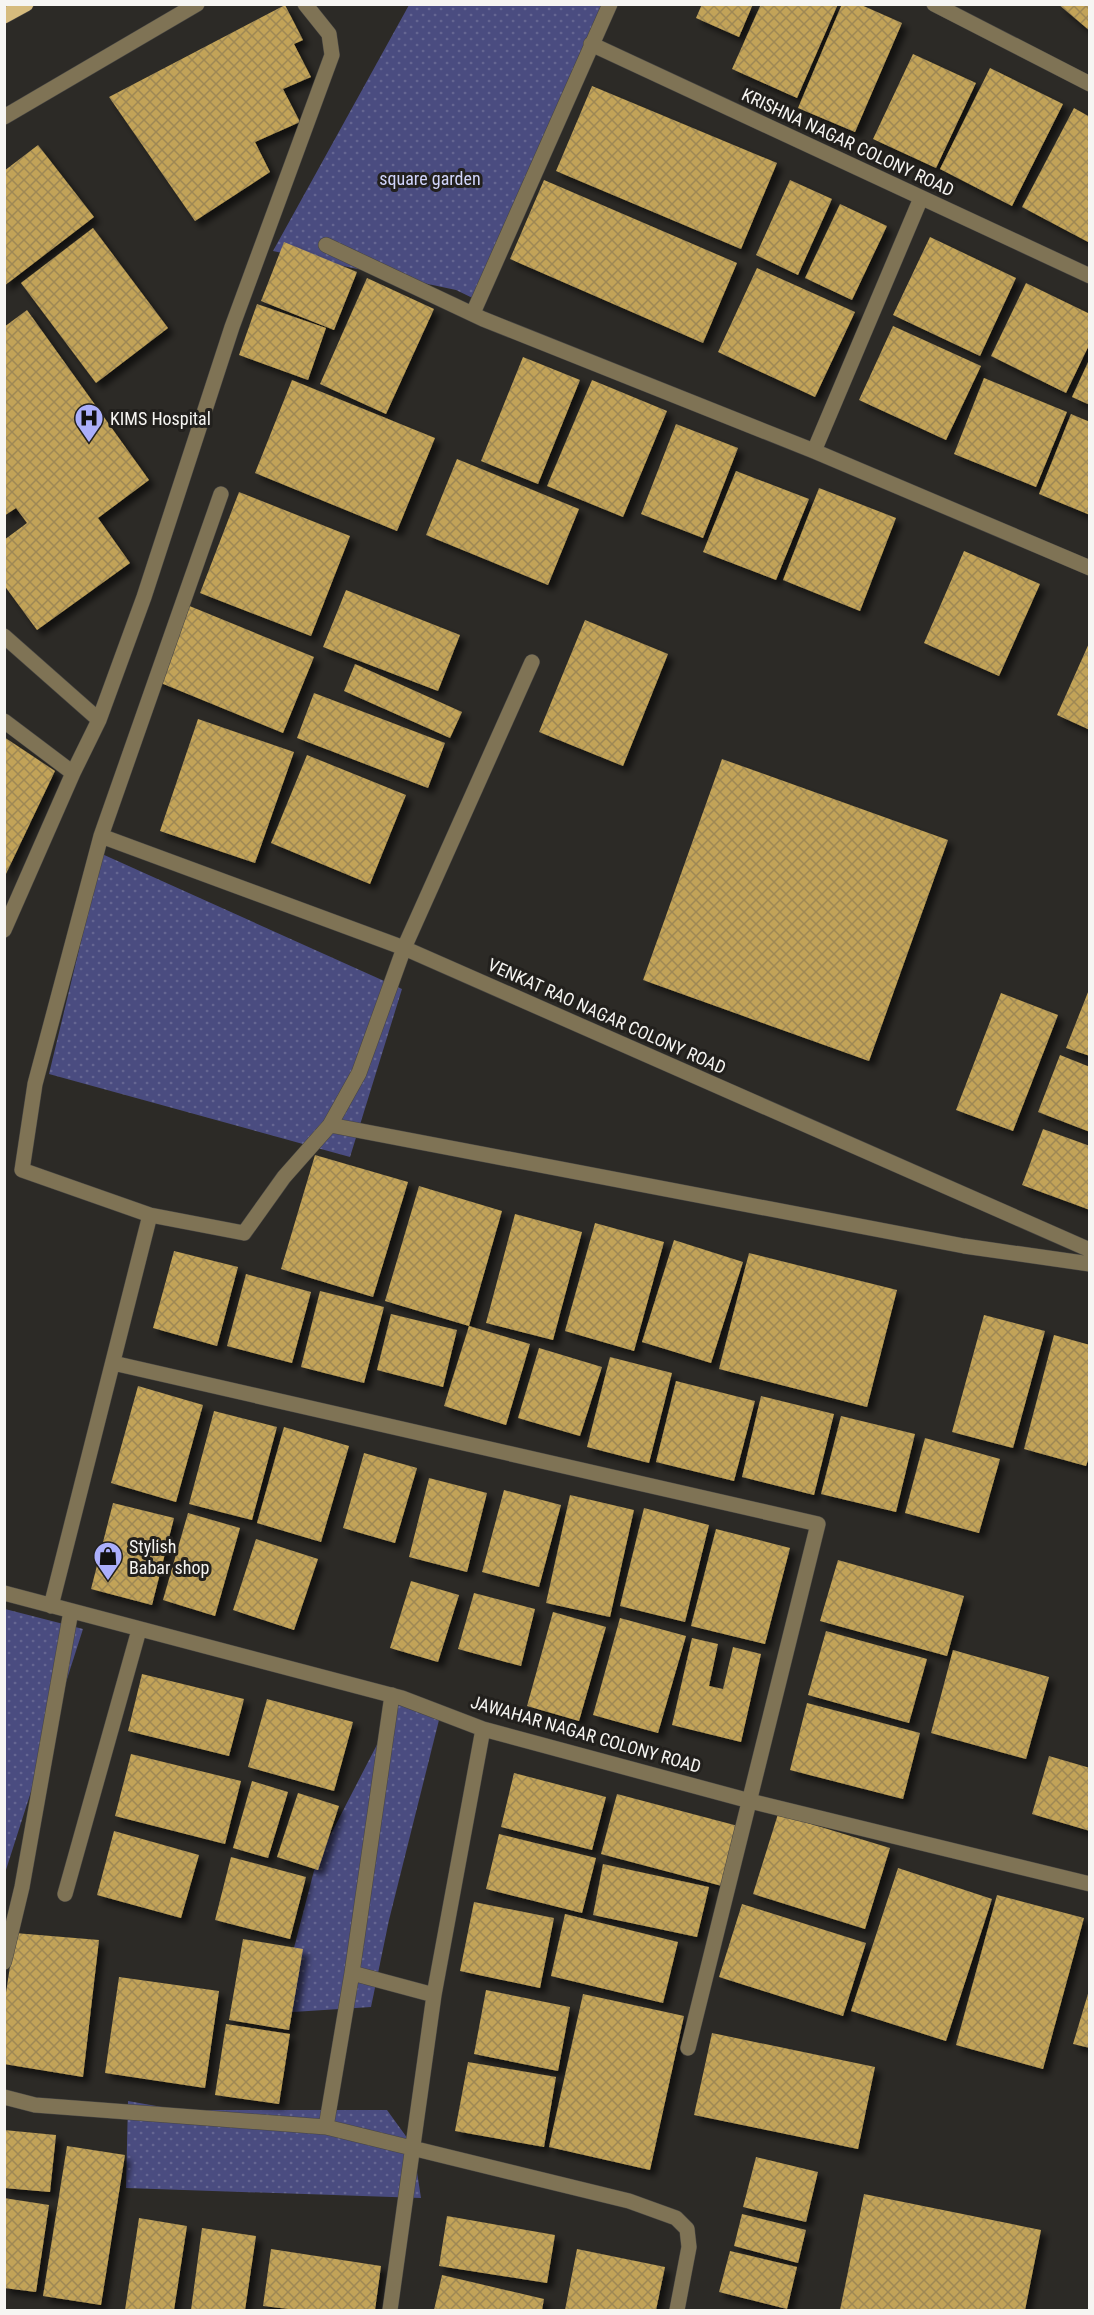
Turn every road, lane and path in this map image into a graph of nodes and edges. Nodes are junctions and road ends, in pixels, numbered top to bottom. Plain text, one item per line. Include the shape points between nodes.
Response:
1 (27, 4) edge
2 (197, 4) edge
3 (305, 4) edge
4 (610, 4) edge
5 (934, 4) edge
6 (4, 16) edge
7 (591, 44) junction
8 (1089, 84) edge
9 (4, 117) edge
10 (921, 198) junction
11 (326, 245) dead end
12 (1089, 276) edge
13 (473, 313) junction
14 (814, 450) junction
15 (221, 494) dead end
16 (1089, 568) edge
17 (4, 636) edge
18 (532, 662) dead end
19 (99, 720) junction
20 (4, 721) edge
21 (73, 772) junction
22 (100, 836) junction
23 (4, 930) edge
24 (405, 948) junction
25 (330, 1125) junction
26 (150, 1215) junction
27 (1089, 1250) edge
28 (1089, 1263) edge
29 (113, 1364) junction
30 (4, 1593) edge
31 (51, 1606) junction
32 (71, 1611) junction
33 (139, 1630) junction
34 (392, 1695) junction
35 (483, 1729) junction
36 (750, 1801) junction
37 (1089, 1884) edge
38 (65, 1894) dead end
39 (4, 1962) edge
40 (352, 1973) junction
41 (434, 1995) junction
42 (688, 2048) dead end
43 (4, 2097) edge
44 (326, 2127) junction
45 (413, 2146) junction
46 (390, 2310) edge
47 (676, 2310) edge

1 - 6 main road
2 - 9 street
3 - 19 street via 329,34 332,55 232,327 144,597
4 - 7 street
5 - 8 street
7 - 10 street, KRISHNA NAGAR COLONY ROAD
7 - 13 street
10 - 12 street, KRISHNA NAGAR COLONY ROAD
10 - 14 street
11 - 13 street
13 - 14 street
14 - 16 street
15 - 22 street
17 - 19 street
18 - 24 street
19 - 21 street
20 - 21 street
21 - 23 street
22 - 24 street, VENKAT RAO NAGAR COLONY ROAD
22 - 26 street via 35,1084 21,1170
24 - 25 street via 359,1073
24 - 27 street, VENKAT RAO NAGAR COLONY ROAD
25 - 26 street via 284,1177 244,1233
25 - 28 street via 964,1246
26 - 29 street
29 - 31 street
29 - 36 street via 818,1524
30 - 31 street, JAWAHAR NAGAR COLONY ROAD
31 - 32 street, JAWAHAR NAGAR COLONY ROAD
32 - 33 street, JAWAHAR NAGAR COLONY ROAD
32 - 39 street via 22,1887
33 - 34 street, JAWAHAR NAGAR COLONY ROAD
33 - 38 street
34 - 35 street, JAWAHAR NAGAR COLONY ROAD
34 - 40 street
35 - 36 street, JAWAHAR NAGAR COLONY ROAD
35 - 41 street
36 - 37 street, JAWAHAR NAGAR COLONY ROAD
36 - 42 street
40 - 41 street
40 - 44 street
41 - 45 street
43 - 44 street via 34,2105
44 - 45 street
45 - 46 street
45 - 47 street via 629,2201 676,2218 687,2229 689,2247

